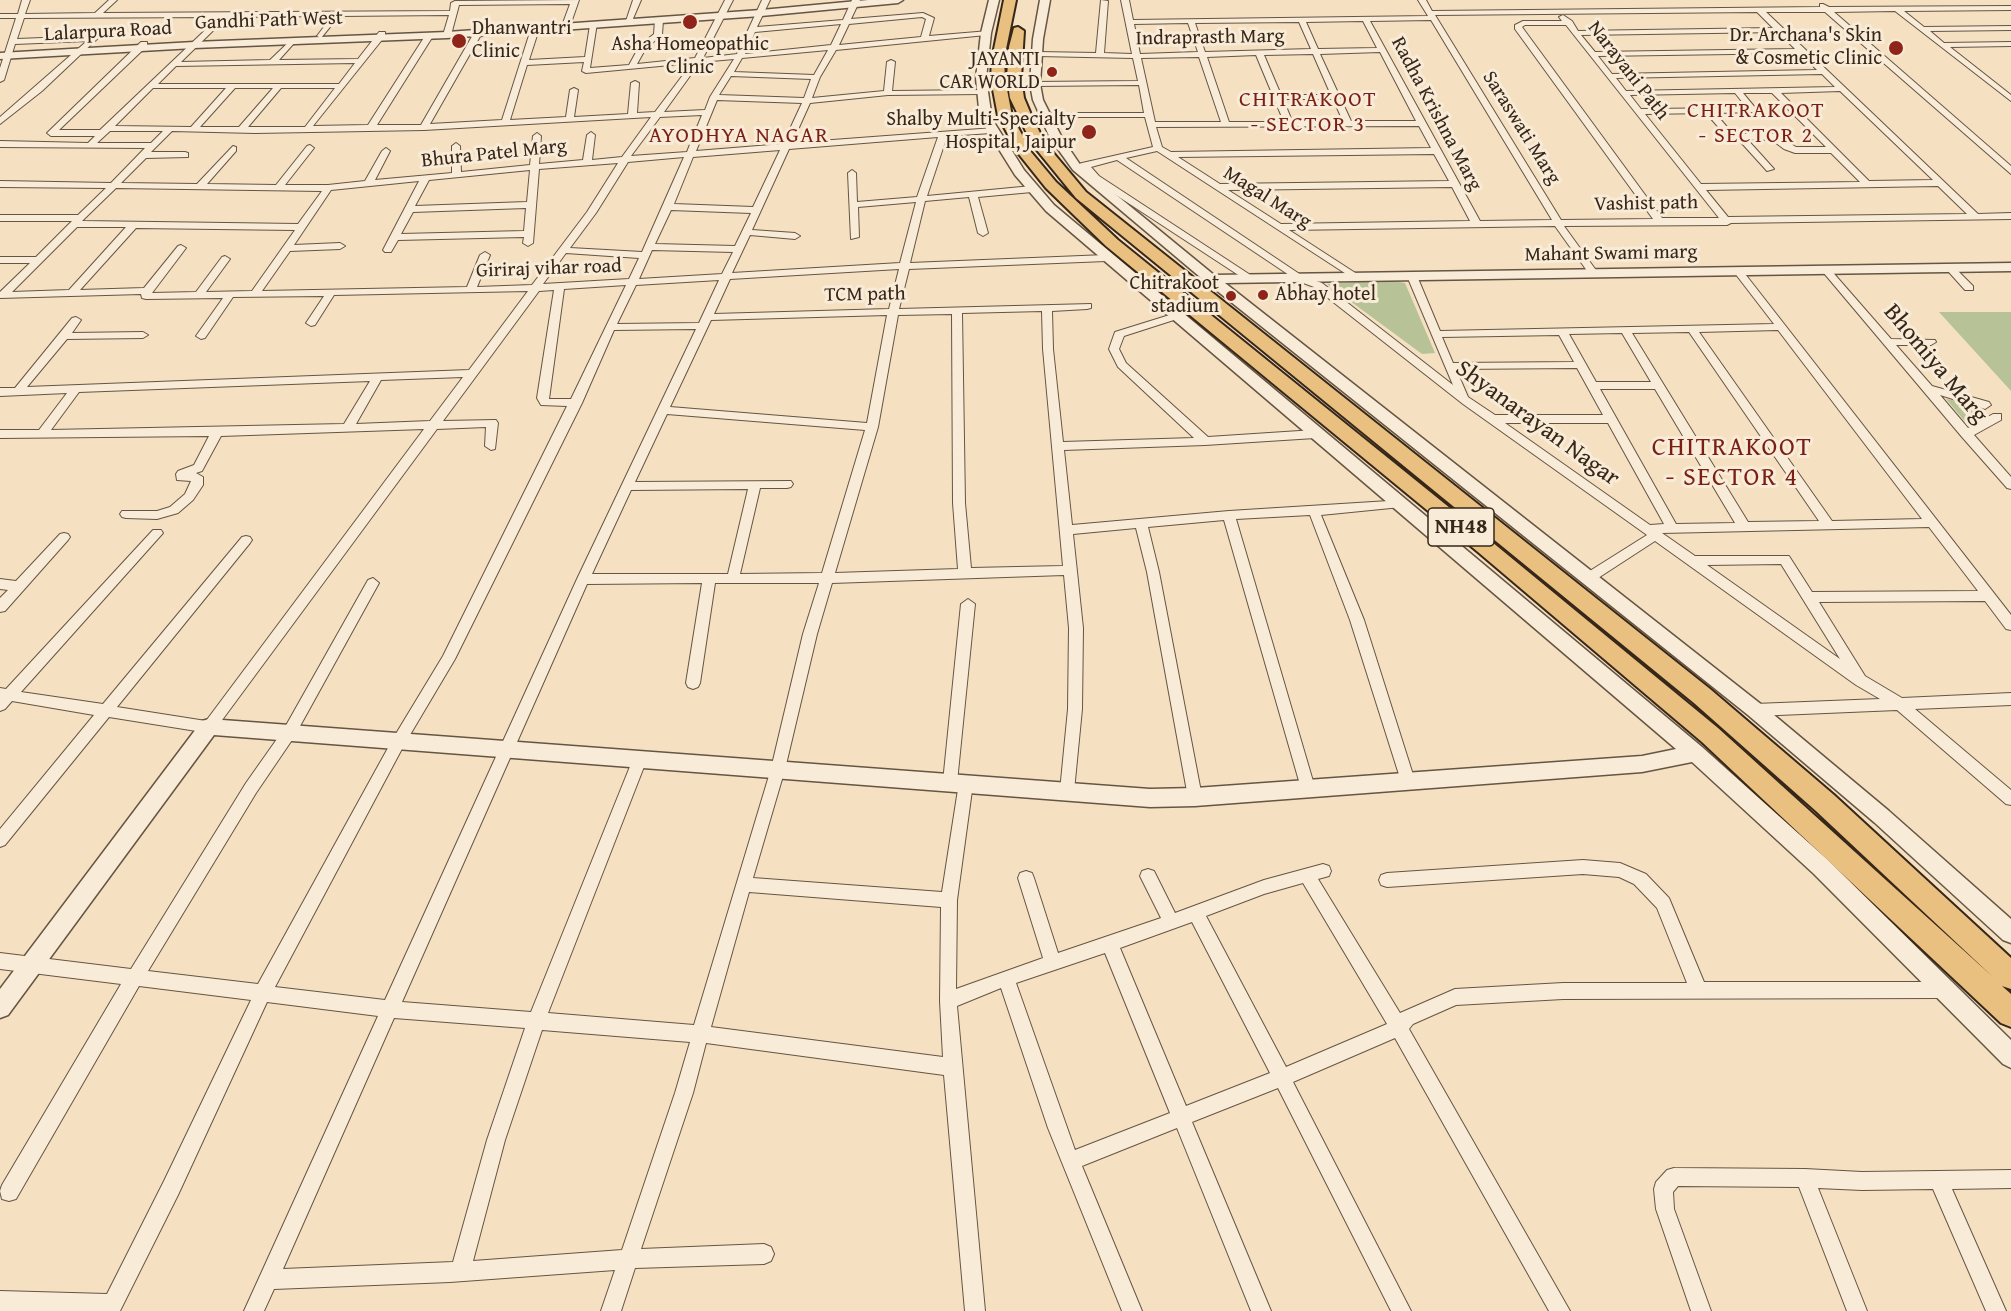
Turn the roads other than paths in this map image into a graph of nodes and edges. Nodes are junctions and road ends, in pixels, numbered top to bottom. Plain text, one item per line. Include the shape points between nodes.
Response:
1 (26, 0) edge
2 (113, 0) edge
3 (637, 0) edge
4 (729, 0) edge
5 (898, 0) edge
6 (994, 0) edge
7 (1010, 0) edge
8 (1025, 0) edge
9 (1045, 0) edge
10 (1125, 0) edge
11 (1422, 0) edge
12 (1816, 0) edge
13 (520, 1) edge
14 (574, 1) edge
15 (857, 1) edge
16 (1104, 1) edge
17 (456, 2) edge
18 (161, 7) dead end
19 (325, 7) dead end
20 (763, 7) edge
21 (2011, 8) edge
22 (1827, 9) junction
23 (1897, 9) junction
24 (1759, 10) junction
25 (154, 13) junction
26 (452, 13) junction
27 (1560, 13) junction
28 (319, 14) junction
29 (337, 14) junction
30 (721, 14) junction
31 (19, 15) junction
32 (96, 15) junction
33 (225, 15) junction
34 (0, 16) edge
35 (1431, 16) junction
36 (1365, 18) junction
37 (1301, 19) junction
38 (629, 20) junction
39 (659, 20) junction
40 (1191, 21) junction
41 (846, 22) junction
42 (1130, 22) junction
43 (567, 23) junction
44 (1569, 23) junction
45 (594, 25) junction
46 (2011, 28) edge
47 (535, 29) junction
48 (1924, 29) junction
49 (753, 30) junction
50 (1780, 30) junction
51 (478, 33) junction
52 (987, 33) junction
53 (1577, 33) junction
54 (448, 34) junction
55 (321, 36) junction
56 (381, 36) junction
57 (429, 36) junction
58 (924, 39) junction
59 (0, 40) edge
60 (292, 41) junction
61 (196, 43) junction
62 (2011, 44) edge
63 (1944, 45) junction
64 (142, 46) junction
65 (834, 47) junction
66 (7, 50) edge
67 (83, 50) junction
68 (1383, 50) junction
69 (1802, 51) junction
70 (1317, 52) junction
71 (1258, 53) junction
72 (1038, 54) junction
73 (1203, 54) junction
74 (1595, 54) junction
75 (1100, 55) junction
76 (740, 56) junction
77 (1137, 56) junction
78 (588, 59) junction
79 (698, 60) junction
80 (361, 61) junction
81 (273, 62) junction
82 (891, 62) dead end
83 (524, 63) junction
84 (174, 64) junction
85 (631, 67) junction
86 (1824, 72) junction
87 (730, 74) junction
88 (1612, 76) junction
89 (816, 77) junction
90 (0, 79) edge
91 (635, 83) dead end
92 (1143, 83) junction
93 (1035, 84) junction
94 (152, 86) junction
95 (233, 86) junction
96 (279, 86) junction
97 (341, 86) junction
98 (1841, 89) junction
99 (574, 90) dead end
100 (1737, 91) junction
101 (1775, 91) junction
102 (981, 92) junction
103 (888, 93) junction
104 (1624, 93) junction
105 (714, 97) junction
106 (1277, 97) junction
107 (1336, 97) junction
108 (2011, 99) edge
109 (807, 101) junction
110 (708, 112) junction
111 (1640, 112) junction
112 (1709, 112) junction
113 (660, 115) junction
114 (1043, 115) junction
115 (632, 116) junction
116 (570, 119) junction
117 (1150, 120) junction
118 (0, 121) edge
119 (505, 123) junction
120 (1422, 123) junction
121 (1226, 124) junction
122 (1289, 124) junction
123 (1348, 124) junction
124 (424, 127) junction
125 (371, 128) junction
126 (170, 129) junction
127 (193, 129) junction
128 (242, 129) junction
129 (307, 129) junction
130 (105, 130) junction
131 (991, 130) junction
132 (943, 134) junction
133 (591, 135) dead end
134 (537, 136) dead end
135 (1741, 137) junction
136 (0, 144) edge
137 (90, 145) junction
138 (152, 146) junction
139 (456, 146) dead end
140 (785, 146) junction
141 (310, 148) dead end
142 (1158, 148) junction
143 (233, 149) dead end
144 (1835, 150) junction
145 (386, 151) dead end
146 (1437, 152) junction
147 (692, 154) junction
148 (143, 155) junction
149 (185, 155) dead end
150 (1166, 155) junction
151 (1119, 158) junction
152 (625, 159) junction
153 (586, 163) junction
154 (1081, 166) junction
155 (532, 167) junction
156 (1770, 169) dead end
157 (2011, 171) edge
158 (852, 173) dead end
159 (457, 176) junction
160 (425, 179) junction
161 (1866, 183) junction
162 (1941, 183) junction
163 (0, 184) edge
164 (1454, 184) junction
165 (113, 185) junction
166 (368, 185) junction
167 (200, 186) junction
168 (279, 187) junction
169 (1216, 187) junction
170 (1698, 187) junction
171 (328, 188) junction
172 (1032, 189) junction
173 (973, 195) junction
174 (921, 199) junction
175 (529, 204) junction
176 (854, 205) junction
177 (668, 207) junction
178 (410, 209) junction
179 (756, 210) junction
180 (2011, 216) edge
181 (1976, 217) junction
182 (0, 218) edge
183 (77, 221) junction
184 (1660, 222) junction
185 (1726, 222) junction
186 (1558, 223) junction
187 (133, 225) junction
188 (1477, 225) junction
189 (300, 227) junction
190 (1281, 227) junction
191 (746, 232) junction
192 (983, 232) dead end
193 (795, 236) dead end
194 (395, 237) junction
195 (854, 237) dead end
196 (340, 246) dead end
197 (181, 248) dead end
198 (286, 248) junction
199 (738, 249) junction
200 (388, 250) dead end
201 (564, 250) junction
202 (647, 251) junction
203 (485, 255) dead end
204 (1106, 258) junction
205 (225, 259) dead end
206 (38, 260) junction
207 (0, 261) edge
208 (906, 266) junction
209 (2011, 267) edge
210 (1950, 268) junction
211 (1826, 270) junction
212 (1739, 272) junction
213 (1593, 273) junction
214 (726, 276) junction
215 (1412, 276) junction
216 (1356, 278) junction
217 (1211, 279) junction
218 (1301, 279) junction
219 (1252, 280) junction
220 (632, 284) junction
221 (559, 287) junction
222 (535, 288) junction
223 (1970, 288) dead end
224 (471, 290) junction
225 (147, 291) junction
226 (73, 292) junction
227 (331, 292) junction
228 (255, 294) junction
229 (1, 295) edge
230 (200, 295) junction
231 (230, 295) junction
232 (1087, 306) dead end
233 (1047, 308) junction
234 (957, 311) junction
235 (893, 312) junction
236 (1176, 316) junction
237 (76, 320) dead end
238 (705, 321) junction
239 (311, 323) dead end
240 (611, 327) junction
241 (1781, 327) junction
242 (1692, 329) junction
243 (1625, 330) junction
244 (1562, 331) junction
245 (1436, 334) junction
246 (143, 335) dead end
247 (64, 336) junction
248 (201, 336) dead end
249 (1889, 342) junction
250 (1931, 342) dead end
251 (1580, 365) junction
252 (1449, 366) junction
253 (472, 373) junction
254 (377, 377) junction
255 (1658, 385) junction
256 (1591, 386) junction
257 (1927, 388) junction
258 (76, 389) junction
259 (0, 392) edge
260 (18, 392) junction
261 (1467, 401) junction
262 (576, 403) junction
263 (1985, 405) dead end
264 (663, 410) junction
265 (1997, 417) dead end
266 (1495, 419) junction
267 (1609, 419) junction
268 (434, 426) junction
269 (872, 427) junction
270 (347, 429) junction
271 (217, 432) junction
272 (0, 434) edge
273 (42, 434) junction
274 (1315, 434) junction
275 (1966, 434) junction
276 (1205, 441) junction
277 (491, 446) dead end
278 (1057, 446) junction
279 (755, 484) junction
280 (787, 484) dead end
281 (2011, 485) edge
282 (627, 486) junction
283 (1401, 503) junction
284 (1314, 511) junction
285 (126, 514) dead end
286 (1228, 514) junction
287 (1141, 523) junction
288 (1931, 523) junction
289 (1828, 524) junction
290 (1743, 525) junction
291 (1672, 528) junction
292 (1066, 530) junction
293 (1651, 532) junction
294 (157, 533) dead end
295 (64, 537) dead end
296 (246, 540) dead end
297 (1691, 561) junction
298 (1071, 570) junction
299 (965, 573) junction
300 (1590, 577) junction
301 (709, 578) junction
302 (733, 578) junction
303 (827, 578) junction
304 (583, 579) junction
305 (373, 583) dead end
306 (0, 584) edge
307 (20, 586) junction
308 (1988, 596) junction
309 (1809, 597) junction
310 (968, 604) dead end
311 (0, 607) edge
312 (2011, 625) edge
313 (1862, 681) junction
314 (693, 683) dead end
315 (3, 698) edge
316 (2011, 699) edge
317 (1899, 703) junction
318 (106, 710) junction
319 (1755, 710) junction
320 (209, 727) junction
321 (289, 733) junction
322 (399, 741) junction
323 (508, 749) junction
324 (1695, 753) junction
325 (640, 759) junction
326 (778, 769) junction
327 (1408, 781) junction
328 (958, 783) junction
329 (1308, 788) junction
330 (1067, 791) junction
331 (1195, 797) junction
332 (2011, 799) edge
333 (0, 840) edge
334 (1148, 876) dead end
335 (1026, 878) dead end
336 (1387, 880) dead end
337 (744, 884) junction
338 (949, 900) junction
339 (1196, 913) junction
340 (1171, 922) junction
341 (2011, 933) edge
342 (1110, 944) junction
343 (0, 962) edge
344 (1053, 962) junction
345 (32, 964) junction
346 (2011, 976) edge
347 (136, 977) junction
348 (1006, 978) junction
349 (1944, 990) junction
350 (1699, 991) junction
351 (263, 992) junction
352 (948, 1001) junction
353 (0, 1007) edge
354 (392, 1009) junction
355 (2011, 1013) edge
356 (537, 1019) junction
357 (1399, 1028) junction
358 (702, 1034) junction
359 (2011, 1056) edge
360 (952, 1066) junction
361 (1281, 1078) junction
362 (1180, 1118) junction
363 (1070, 1161) junction
364 (1805, 1178) junction
365 (2011, 1179) edge
366 (1938, 1180) junction
367 (9, 1192) dead end
368 (764, 1254) dead end
369 (627, 1259) junction
370 (460, 1271) junction
371 (269, 1279) junction
372 (0, 1301) edge
373 (111, 1307) edge
374 (254, 1311) edge
375 (611, 1311) edge
376 (975, 1311) edge
377 (1132, 1311) edge
378 (1262, 1311) edge
379 (1401, 1311) edge
380 (1560, 1311) edge
381 (1701, 1311) edge
382 (1857, 1311) edge
383 (1996, 1311) edge

1 - 31 street
2 - 32 street
3 - 38 street
4 - 30 street
5 - 15 street
6 - 52 street
7 - 355 highway, NH48 via 998,59 1005,116 1025,153 1051,185 1112,243 1701,728
8 - 346 highway, NH48 via 1015,47 1017,98 1038,144 1081,195 1702,696 1825,803
9 - 72 street
10 - 42 street
11 - 35 street, Saraswati Marg
12 - 22 street
13 - 14 street
13 - 17 street
14 - 43 street
15 - 20 street, Gandhi Path West
15 - 20 street via 828,7
15 - 41 street
16 - 75 street
17 - 26 street
18 - 25 street
19 - 28 street
20 - 30 street, Gandhi Path West
20 - 49 street
21 - 23 street, Narayani Path
22 - 23 street, Narayani Path
22 - 24 street, Narayani Path
22 - 157 street
23 - 48 street
24 - 27 street, Narayani Path
24 - 50 street
25 - 32 street
25 - 33 street
26 - 29 street
26 - 54 street
27 - 35 street
27 - 44 street, Narayani Path
28 - 29 street
28 - 33 street
29 - 55 street
30 - 38 street, Gandhi Path West
30 - 39 street, Lalarpura Road
30 - 79 street
31 - 32 street
31 - 34 street
31 - 66 street
33 - 61 street
35 - 36 street
35 - 186 street, Saraswati Marg
36 - 37 street
36 - 68 street, Radha Krishna Marg
37 - 40 street
37 - 70 street
38 - 39 street, Lalarpura Road
38 - 43 street, Gandhi Path West
38 - 45 street, Lalarpura Road
39 - 85 street via 658,35 643,47
40 - 42 street
40 - 73 street
41 - 49 street
41 - 58 street via 928,16
41 - 65 street
42 - 77 street
43 - 54 street, Gandhi Path West
44 - 53 street, Narayani Path
44 - 184 street via 1523,23 1518,27
45 - 47 street, Lalarpura Road
45 - 78 street
46 - 48 street
47 - 51 street, Lalarpura Road
47 - 83 street
48 - 63 street
49 - 76 street
50 - 53 street
50 - 69 street
51 - 54 street, Lalarpura Road
51 - 124 street
52 - 58 street
52 - 102 street
53 - 74 street, Narayani Path
54 - 56 street, Gandhi Path West
54 - 57 street, Lalarpura Road
55 - 56 street, Gandhi Path West
55 - 61 street, Gandhi Path West
56 - 57 street, Lalarpura Road
56 - 60 street, Lalarpura Road
56 - 80 street
57 - 125 street
58 - 65 street
59 - 66 street
60 - 61 street, Lalarpura Road
60 - 81 street
61 - 64 street, Lalarpura Road
61 - 84 street
62 - 63 street
63 - 108 street
64 - 67 street, Lalarpura Road
64 - 130 street via 51,133
65 - 76 street
65 - 89 street
66 - 67 street, Lalarpura Road
66 - 67 street via 93,38
66 - 90 street
67 - 118 street
68 - 70 street, Indraprasth Marg
68 - 120 street, Radha Krishna Marg
69 - 74 street
69 - 86 street
70 - 71 street, Indraprasth Marg
70 - 107 street
71 - 73 street, Indraprasth Marg
71 - 106 street
72 - 75 street, Indraprasth Marg
72 - 93 street
73 - 77 street, Indraprasth Marg
73 - 121 street
74 - 88 street, Narayani Path
75 - 77 street, Indraprasth Marg
76 - 79 street
76 - 87 street
77 - 92 street
78 - 83 street
78 - 85 street via 586,71
79 - 85 street
79 - 113 street
80 - 81 street
80 - 97 street
81 - 84 street
82 - 103 street
83 - 119 street
84 - 94 street
86 - 88 street
86 - 98 street
87 - 89 street
87 - 105 street
88 - 104 street, Narayani Path
89 - 109 street
91 - 115 street
92 - 93 street
92 - 117 street
93 - 114 street
94 - 95 street
94 - 130 street
95 - 96 street
95 - 127 street
96 - 97 street
96 - 128 street
97 - 129 street
98 - 101 street
98 - 162 street
99 - 116 street
100 - 101 street
100 - 104 street
100 - 112 street via 1753,110
101 - 144 street
102 - 103 street
102 - 131 street
103 - 109 street
104 - 111 street, Narayani Path
105 - 109 street
105 - 110 street
106 - 107 street
106 - 122 street
107 - 123 street
109 - 140 street
110 - 113 street
110 - 147 street
111 - 112 street
111 - 170 street, Narayani Path
112 - 135 street via 1729,134
113 - 115 street
113 - 152 street
114 - 117 street
114 - 154 street via 1056,138
115 - 116 street
116 - 119 street
117 - 121 street
117 - 142 street
119 - 124 street
120 - 123 street
120 - 146 street, Radha Krishna Marg
121 - 122 street
122 - 123 street
124 - 125 street
125 - 129 street
126 - 127 street
126 - 130 street
126 - 138 street
127 - 128 street
128 - 129 street
130 - 137 street
131 - 132 street, Bhura Patel Marg
131 - 172 street
132 - 140 street, Bhura Patel Marg
132 - 174 street
133 - 153 street
134 - 155 street
135 - 144 street via 1774,137 1790,149
135 - 156 street
136 - 137 street
137 - 138 street
138 - 148 street
139 - 159 street
140 - 147 street, Bhura Patel Marg
140 - 179 street
141 - 168 street
142 - 150 street, Magal Marg
142 - 151 street
143 - 167 street
144 - 161 street
145 - 166 street
146 - 150 street
146 - 164 street, Radha Krishna Marg
147 - 152 street, Bhura Patel Marg
147 - 177 street
148 - 149 street
148 - 165 street
150 - 169 street, Magal Marg
151 - 154 street
151 - 218 street, Shyanarayan Nagar
152 - 153 street, Bhura Patel Marg
152 - 201 street
153 - 155 street, Bhura Patel Marg
154 - 217 street via 1122,207
154 - 219 street
155 - 159 street, Bhura Patel Marg
155 - 175 street
158 - 176 street
159 - 160 street, Bhura Patel Marg
160 - 166 street, Bhura Patel Marg
160 - 178 street
161 - 162 street
161 - 170 street
162 - 181 street
163 - 165 street, Bhura Patel Marg
164 - 169 street
164 - 188 street, Radha Krishna Marg
165 - 167 street, Bhura Patel Marg
165 - 183 street
166 - 171 street, Bhura Patel Marg
167 - 168 street, Bhura Patel Marg
168 - 171 street, Bhura Patel Marg
169 - 190 street, Magal Marg
170 - 185 street, Narayani Path
171 - 189 street
172 - 173 street
172 - 204 street
173 - 174 street
173 - 192 street
174 - 176 street
174 - 208 street
175 - 178 street
175 - 194 street via 528,238
176 - 195 street
177 - 179 street
177 - 202 street
178 - 194 street
179 - 191 street
180 - 181 street, Vashist path
181 - 185 street, Vashist path
182 - 183 street
183 - 187 street
183 - 206 street
184 - 185 street, Vashist path
184 - 186 street, Vashist path
186 - 188 street, Vashist path
186 - 213 street, Saraswati Marg
187 - 189 street
187 - 226 street
188 - 190 street, Vashist path
189 - 198 street
190 - 216 street, Magal Marg
191 - 193 street
191 - 199 street
194 - 200 street
196 - 198 street
197 - 225 street
198 - 228 street
199 - 202 street
199 - 214 street
201 - 202 street
201 - 222 street
202 - 220 street
203 - 224 street
204 - 208 street, Giriraj vihar road
204 - 236 street
205 - 230 street
206 - 207 street
206 - 229 street
208 - 214 street, Giriraj vihar road
208 - 235 street
209 - 210 street, Mahant Swami marg
210 - 211 street, Mahant Swami marg
210 - 223 street
211 - 212 street, Mahant Swami marg
211 - 249 street, Bhomiya Marg
212 - 213 street, Mahant Swami marg
212 - 241 street
213 - 215 street, Mahant Swami marg
214 - 220 street, Giriraj vihar road
214 - 238 street
215 - 216 street, Mahant Swami marg
215 - 245 street
216 - 218 street, Mahant Swami marg
217 - 219 street, Mahant Swami marg
217 - 300 street
218 - 219 street, Mahant Swami marg
218 - 261 street, Shyanarayan Nagar via 1318,285
220 - 221 street, Giriraj vihar road
220 - 240 street
221 - 222 street, Giriraj vihar road
221 - 262 street via 543,398 545,402
222 - 224 street, Giriraj vihar road
222 - 253 street
224 - 227 street, Giriraj vihar road
225 - 226 street, Giriraj vihar road
225 - 230 street, Giriraj vihar road via 146,296
226 - 229 street, Giriraj vihar road
227 - 228 street, Giriraj vihar road
227 - 239 street
228 - 231 street, Giriraj vihar road
230 - 231 street, Giriraj vihar road
231 - 248 street
232 - 233 street, TCM path
233 - 234 street, TCM path
233 - 278 street
234 - 235 street, TCM path
234 - 299 street via 959,503
235 - 238 street, TCM path
235 - 269 street
236 - 274 street
236 - 276 street via 1119,334 1114,349 1122,365
237 - 247 street
238 - 240 street, TCM path
238 - 264 street
240 - 262 street
241 - 242 street
241 - 288 street
242 - 243 street
242 - 289 street
243 - 244 street
243 - 255 street
244 - 245 street
244 - 251 street
245 - 252 street
246 - 247 street
247 - 260 street
249 - 250 street
249 - 257 street, Bhomiya Marg
251 - 252 street
251 - 256 street
252 - 261 street
253 - 254 street
253 - 268 street
254 - 258 street
254 - 270 street
255 - 256 street
255 - 290 street
256 - 267 street
257 - 263 street
257 - 275 street, Bhomiya Marg
258 - 260 street
258 - 273 street
259 - 260 street
261 - 266 street, Shyanarayan Nagar
262 - 322 street via 448,659
264 - 269 street
264 - 282 street
265 - 275 street
266 - 267 street
266 - 293 street, Shyanarayan Nagar
267 - 291 street
268 - 270 street
268 - 277 street via 492,423
268 - 320 street
269 - 303 street
270 - 271 street
271 - 273 street
271 - 285 street via 198,468 182,474 181,477 197,477 189,497 174,510 157,515
272 - 273 street
274 - 276 street
274 - 283 street
275 - 281 street, Bhomiya Marg
276 - 278 street
278 - 292 street
279 - 280 street
279 - 282 street
279 - 302 street
282 - 304 street
283 - 284 street
283 - 324 street
284 - 286 street
284 - 327 street via 1357,620
286 - 287 street
286 - 329 street
287 - 292 street
287 - 331 street
288 - 289 street
288 - 308 street
289 - 290 street
290 - 291 street
291 - 293 street
292 - 298 street
293 - 297 street, Shyanarayan Nagar
293 - 300 street
294 - 315 street
295 - 307 street
296 - 318 street
297 - 309 street via 1785,559
297 - 313 street, Shyanarayan Nagar
298 - 299 street
298 - 330 street via 1076,667
299 - 303 street
300 - 319 street
301 - 302 street
301 - 304 street
301 - 314 street
302 - 303 street
303 - 326 street
304 - 323 street
305 - 321 street
306 - 307 street
307 - 311 street
308 - 309 street
308 - 312 street
309 - 313 street
310 - 328 street
313 - 317 street, Shyanarayan Nagar
315 - 318 street
316 - 317 street
317 - 319 street
317 - 332 street, Shyanarayan Nagar
318 - 320 street
318 - 333 street
319 - 341 street
320 - 321 street
320 - 345 street
321 - 322 street
321 - 347 street
322 - 323 street
322 - 351 street
323 - 325 street
323 - 354 street
324 - 327 street via 1642,765
324 - 349 street via 1821,867
325 - 326 street
325 - 356 street
326 - 328 street
326 - 337 street
327 - 329 street
328 - 330 street
328 - 338 street
329 - 331 street
330 - 331 street via 1150,798
334 - 340 street
335 - 344 street
336 - 350 street via 1583,867 1620,870 1640,879 1663,903
337 - 338 street
337 - 358 street
338 - 352 street
339 - 340 street
339 - 357 street via 1315,873
339 - 361 street
340 - 342 street
342 - 344 street
342 - 362 street
343 - 345 street
344 - 348 street
345 - 347 street
345 - 353 street
347 - 351 street
347 - 367 street
348 - 352 street
348 - 363 street
349 - 350 street
349 - 359 street
350 - 357 street via 1563,991 1455,997 1407,1018
351 - 354 street
351 - 373 street
352 - 360 street
354 - 356 street
354 - 371 street
356 - 358 street
356 - 370 street via 496,1140
357 - 361 street
357 - 380 street
358 - 360 street
358 - 369 street
360 - 376 street
361 - 362 street
361 - 379 street
362 - 363 street
362 - 378 street
363 - 377 street
364 - 366 street
364 - 381 street via 1674,1177 1663,1189 1665,1209
364 - 382 street
365 - 366 street
366 - 383 street
368 - 369 street
369 - 370 street
369 - 375 street
370 - 371 street
371 - 374 street
372 - 373 street

